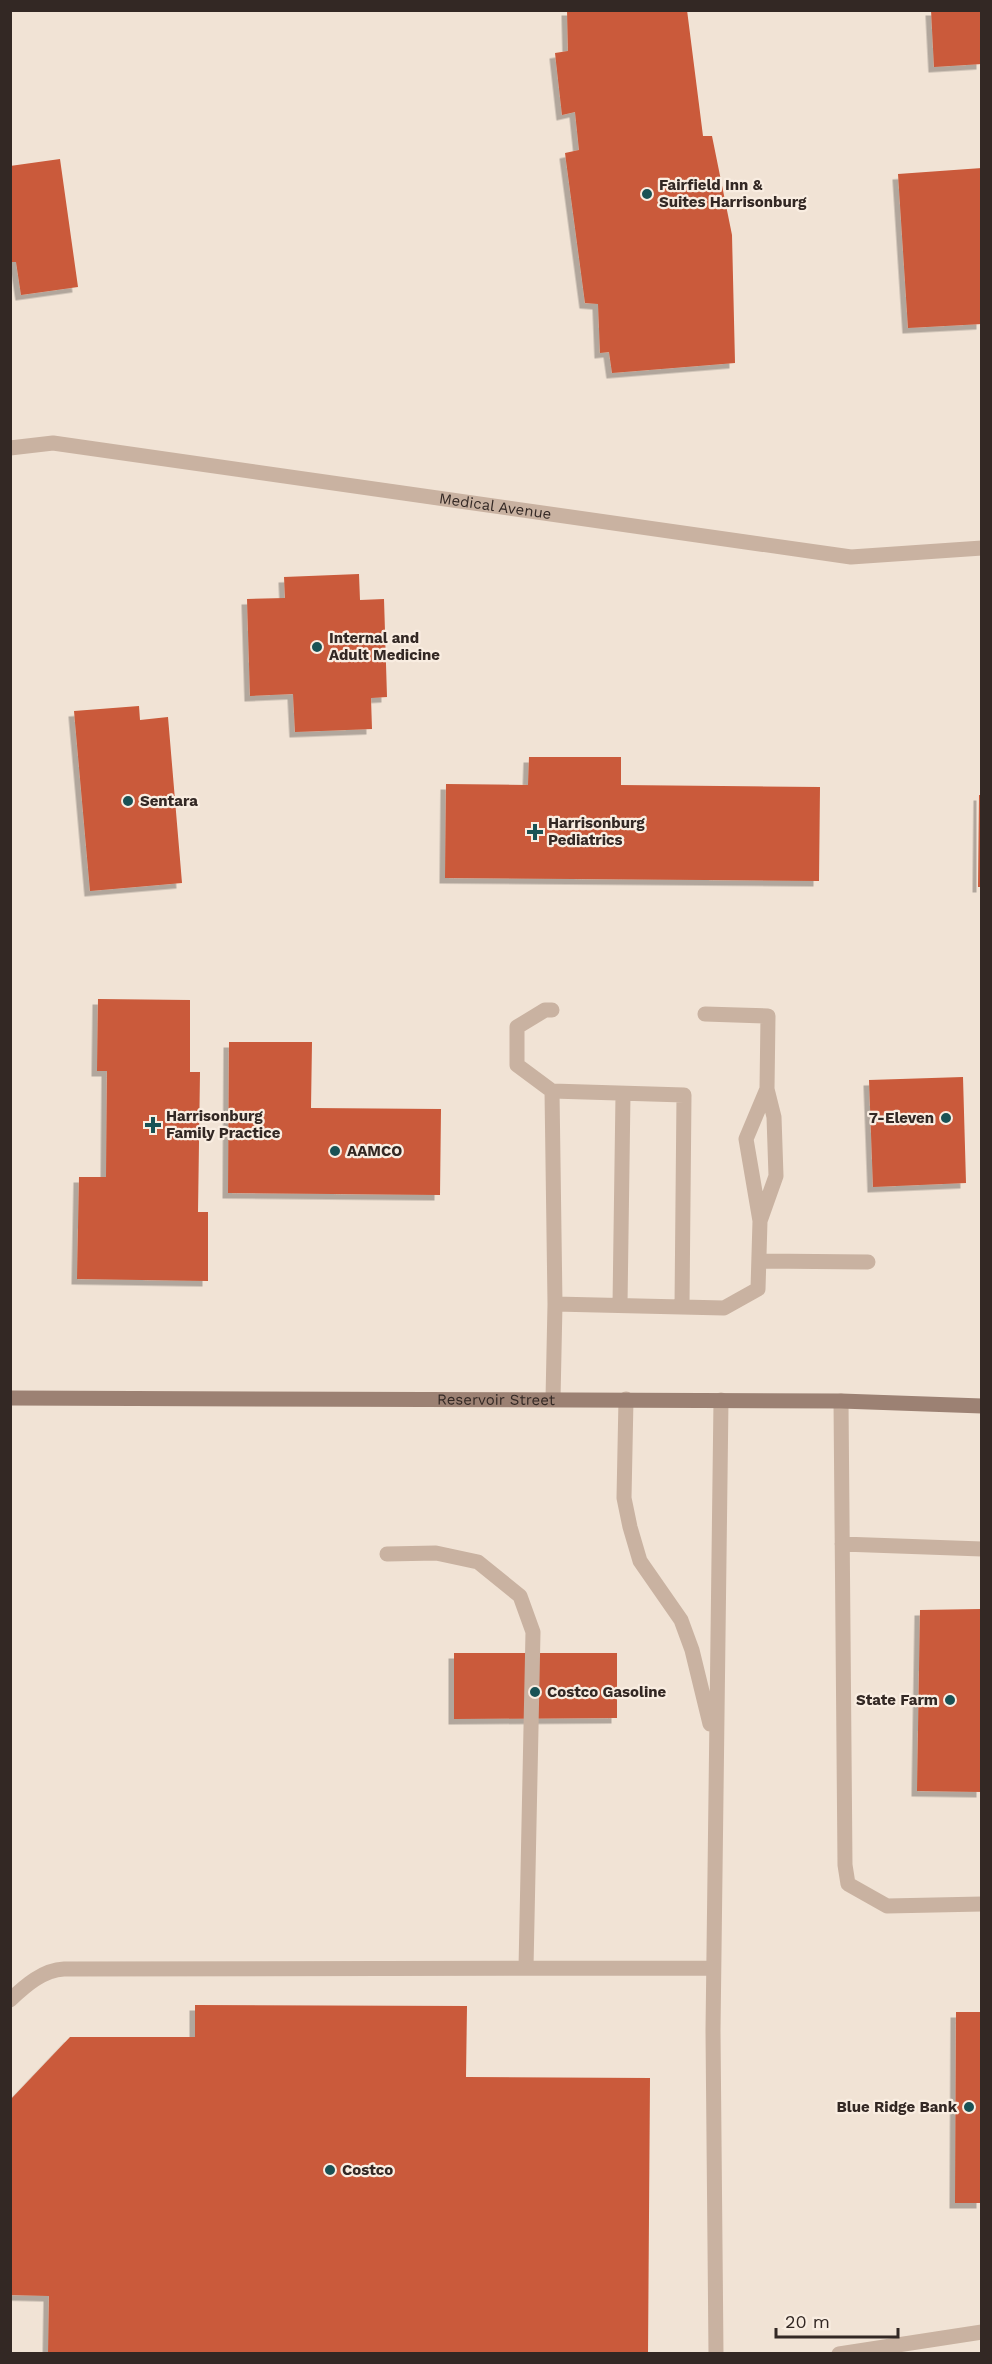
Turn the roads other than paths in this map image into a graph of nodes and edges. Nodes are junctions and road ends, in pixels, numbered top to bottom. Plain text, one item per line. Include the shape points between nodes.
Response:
1 (10, 448) edge
2 (981, 548) edge
3 (552, 1010) dead end
4 (705, 1014) dead end
5 (767, 1089) junction
6 (552, 1091) junction
7 (623, 1094) junction
8 (760, 1221) junction
9 (759, 1261) junction
10 (868, 1262) dead end
11 (555, 1304) junction
12 (620, 1305) junction
13 (682, 1306) junction
14 (10, 1398) edge
15 (553, 1399) junction
16 (626, 1400) junction
17 (721, 1400) junction
18 (841, 1401) junction
19 (981, 1406) edge
20 (842, 1544) junction
21 (981, 1549) edge
22 (387, 1554) dead end
23 (716, 1754) junction
24 (981, 1904) edge
25 (526, 1968) junction
26 (713, 1968) junction
27 (10, 2000) edge
28 (981, 2332) edge
29 (716, 2354) edge
30 (838, 2354) edge

1 - 2 street, Medical Avenue via 53,443 851,557
3 - 6 street via 545,1010 517,1027 517,1065
4 - 5 street via 768,1016
5 - 8 street via 774,1116 776,1176
5 - 8 street via 746,1139
6 - 7 street
6 - 11 street
7 - 12 street
7 - 13 street via 684,1095
8 - 9 street
9 - 10 street
9 - 13 street via 758,1289 724,1308
11 - 12 street
11 - 15 street
12 - 13 street
14 - 15 main road, Reservoir Street
15 - 16 main road, Reservoir Street
16 - 17 main road, Reservoir Street
16 - 23 street via 624,1498 630,1527 640,1561 681,1620 704,1694
17 - 18 main road, Reservoir Street
17 - 23 street
18 - 19 main road, Reservoir Street
18 - 20 street
20 - 21 street
20 - 24 street via 848,1884 887,1906
22 - 25 street via 436,1552 478,1562 520,1596 533,1632
23 - 26 street
25 - 26 street
25 - 27 street via 64,1969 41,1976
26 - 29 street
28 - 30 street

